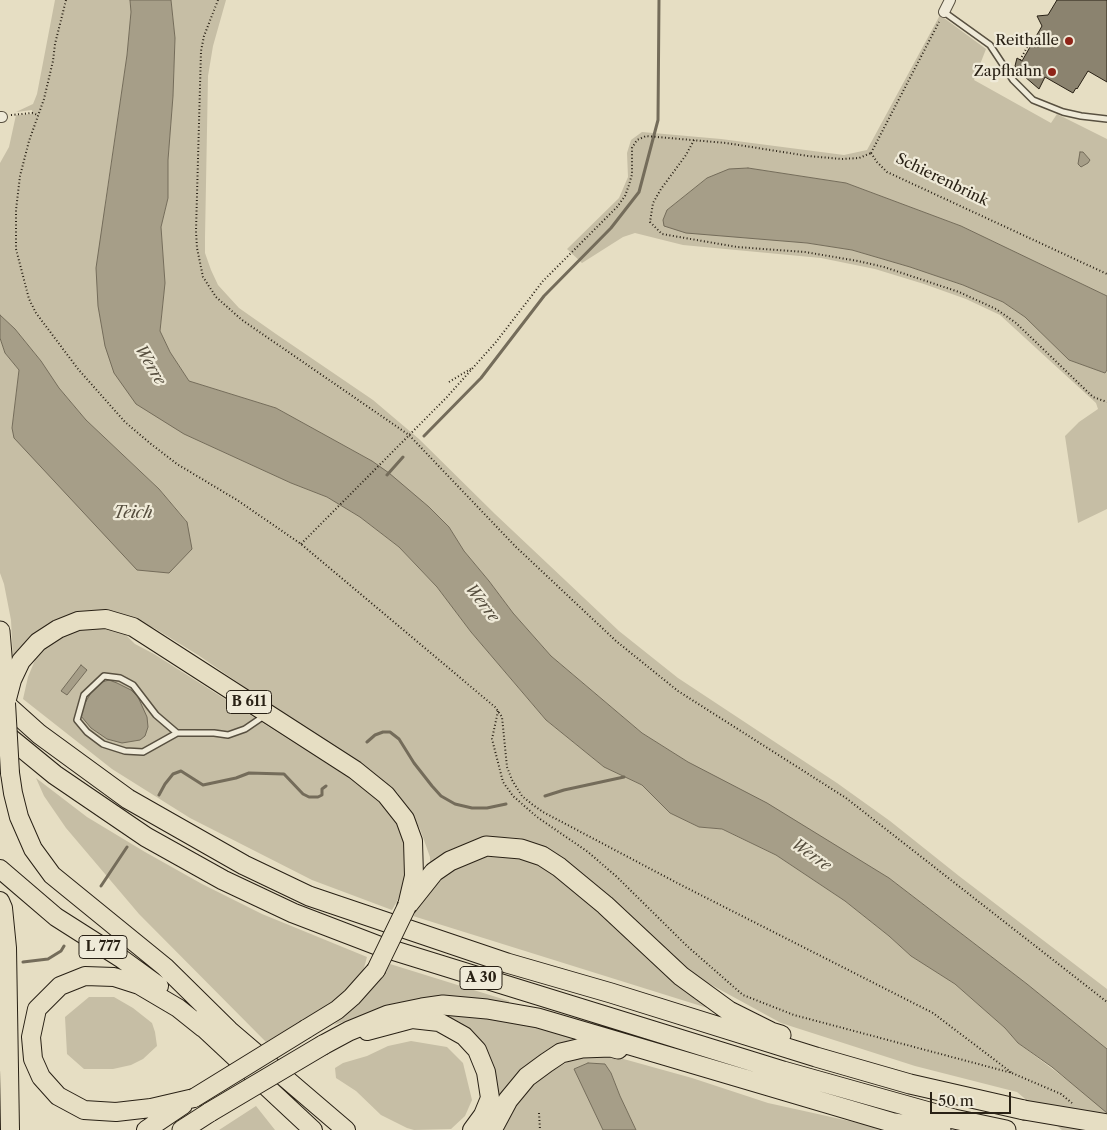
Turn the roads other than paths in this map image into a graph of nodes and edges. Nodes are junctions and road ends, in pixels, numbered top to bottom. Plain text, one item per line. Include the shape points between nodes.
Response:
1 (950, 0) edge
2 (944, 12) joint
3 (1107, 119) edge
4 (0, 631) edge
5 (8, 675) junction
6 (3, 701) edge
7 (267, 714) junction
8 (0, 730) edge
9 (177, 733) junction
10 (0, 869) edge
11 (0, 901) edge
12 (407, 906) junction
13 (203, 1028) junction
14 (323, 1044) junction
15 (703, 1068) junction
16 (910, 1084) junction
17 (194, 1098) junction
18 (325, 1113) junction
19 (1107, 1124) edge
20 (10, 1130) edge
21 (146, 1130) edge
22 (182, 1130) edge
23 (313, 1130) edge
24 (346, 1130) edge
25 (353, 1130) edge
26 (472, 1130) edge
27 (492, 1130) edge
28 (941, 1130) edge
29 (1006, 1130) edge

1 - 2 street
2 - 3 lane via 990,45 1013,80 1033,100 1072,114
4 - 5 highway
5 - 6 highway
5 - 7 highway, B 611 via 38,642 58,629 78,621 106,619 134,627
6 - 16 highway, A 30 via 39,734 128,799 244,865 309,896 507,962
6 - 18 highway, L 777, bridge via 10,772 19,817 33,848 52,875 165,967 229,1030
7 - 9 lane via 246,729 228,735
7 - 12 highway, B 611 via 355,770 386,795 405,819 413,841 414,867
8 - 29 highway, A 30 via 55,775 146,837 223,880 293,913 379,946 774,1068 954,1119
9 - 9 lane via 156,715 132,685 120,678 104,676 84,695 77,720 103,744 126,751 143,752
10 - 13 highway, L 777 via 56,917 165,990
11 - 20 highway via 7,948
12 - 16 highway via 434,872 450,860 486,846 521,849 542,856 605,905 680,976 729,1011 771,1032 889,1070
12 - 17 highway, B 611, bridge via 376,970 352,997 337,1010
13 - 17 highway via 178,1008 139,986 114,977 85,976 60,986 37,1009 31,1037 33,1059 41,1077 58,1096 84,1110 116,1112
13 - 23 highway, L 777
14 - 15 highway via 388,1015 450,1006 538,1018
14 - 22 highway, bridge
14 - 26 highway via 412,1019 439,1022 464,1036 477,1050 486,1072 490,1098
15 - 27 highway via 690,1069 611,1047 582,1048 561,1054 526,1077 508,1100
15 - 28 highway via 894,1123
16 - 19 highway, A 30, bridge via 1024,1110
17 - 21 highway, B 611
18 - 24 highway, L 777
18 - 25 highway

